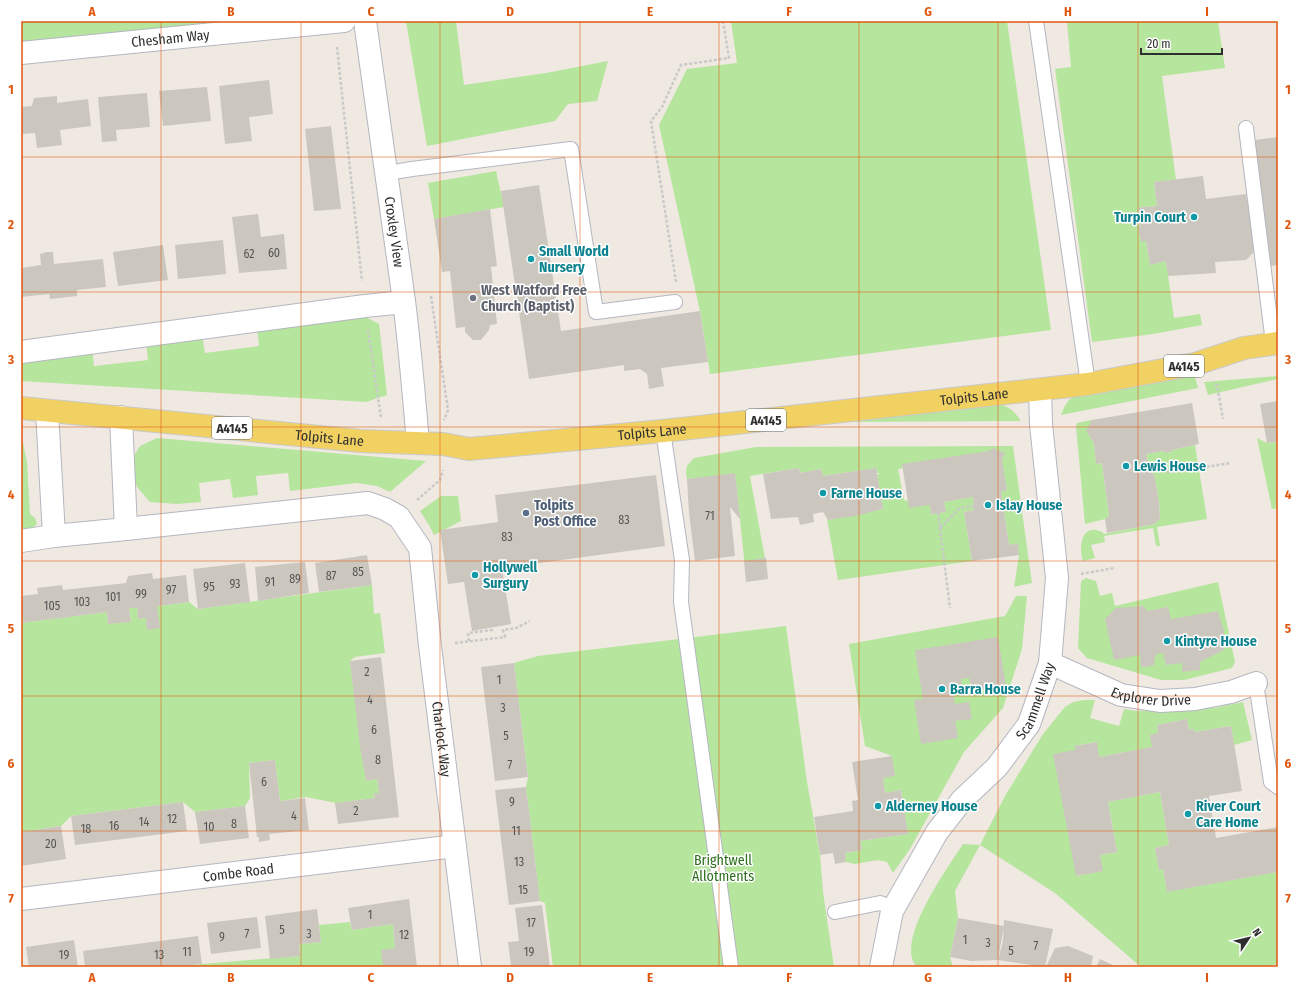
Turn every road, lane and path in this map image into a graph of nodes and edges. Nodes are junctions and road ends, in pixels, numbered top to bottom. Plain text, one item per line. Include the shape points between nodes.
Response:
1 (365, 21) edge
2 (724, 21) edge
3 (1036, 21) edge
4 (339, 22) edge
5 (21, 53) edge
6 (1246, 128) dead end
7 (387, 172) junction
8 (404, 302) junction
9 (671, 302) joint
10 (365, 306) junction
11 (1276, 343) edge
12 (21, 352) edge
13 (1088, 384) junction
14 (1212, 386) dead end
15 (1040, 390) junction
16 (21, 408) edge
17 (47, 411) junction
18 (121, 418) junction
19 (1223, 419) dead end
20 (663, 431) junction
21 (385, 442) junction
22 (418, 443) junction
23 (1230, 463) dead end
24 (444, 468) dead end
25 (1162, 471) dead end
26 (974, 506) dead end
27 (938, 513) dead end
28 (399, 517) junction
29 (126, 529) junction
30 (940, 529) junction
31 (54, 536) junction
32 (21, 541) edge
33 (1114, 568) dead end
34 (1057, 578) junction
35 (950, 608) dead end
36 (530, 621) dead end
37 (492, 628) dead end
38 (469, 641) junction
39 (430, 646) junction
40 (1050, 663) junction
41 (1256, 683) joint
42 (1278, 787) edge
43 (455, 846) junction
44 (21, 899) edge
45 (894, 908) junction
46 (835, 912) dead end
47 (470, 967) edge
48 (731, 967) edge
49 (881, 967) edge

1 - 7 street, Croxley View
2 - 9 path via 729,58 681,65 662,107 651,120 677,284
3 - 13 lane
4 - 5 street, Chesham Way
4 - 10 path
6 - 11 lane
7 - 8 street, Croxley View
7 - 9 lane via 571,149 596,312
8 - 10 street
8 - 22 street, Croxley View
10 - 12 street
10 - 21 path
11 - 13 main road, Tolpits Lane / A4145 via 1244,348 1195,364
13 - 15 main road, Tolpits Lane / A4145
14 - 19 path via 1217,385
15 - 20 main road, Tolpits Lane / A4145
15 - 34 street, Scammell Way via 1041,424
16 - 17 main road, Tolpits Lane / A4145
17 - 18 main road, Tolpits Lane / A4145
17 - 31 street
18 - 21 main road, Tolpits Lane / A4145
18 - 29 street
20 - 22 main road, Tolpits Lane / A4145 via 469,449
20 - 48 lane via 682,560 681,602
21 - 22 main road, Tolpits Lane / A4145
23 - 25 path via 1172,472
24 - 28 path via 440,480
26 - 30 path via 960,508
27 - 30 path
28 - 29 street via 368,503
28 - 39 street, Charlock Way via 420,548
29 - 31 street
30 - 35 path
31 - 32 street
33 - 34 path
34 - 40 street, Scammell Way
36 - 38 path via 516,628 504,630 505,637
37 - 38 path via 468,633
38 - 39 path
39 - 43 street, Charlock Way
40 - 41 street, Explorer Drive via 1121,695 1160,701 1196,699 1231,692
40 - 45 street, Scammell Way via 1029,724 998,767 962,800 937,832
41 - 42 lane via 1271,782
43 - 44 street, Combe Road
43 - 47 street, Charlock Way
45 - 46 lane via 880,903
45 - 49 street, Scammell Way

